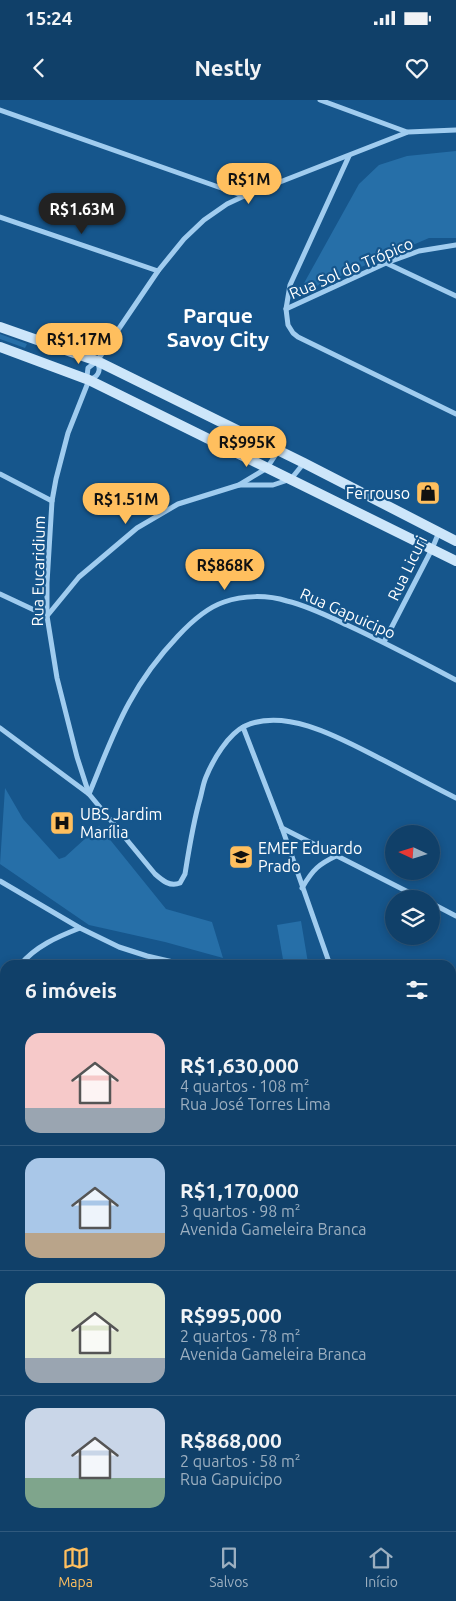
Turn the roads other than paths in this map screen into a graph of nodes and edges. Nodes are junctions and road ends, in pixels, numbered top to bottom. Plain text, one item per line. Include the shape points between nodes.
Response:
1 (320, 100) edge
2 (0, 110) edge
3 (456, 130) edge
4 (408, 132) junction
5 (349, 155) junction
6 (244, 196) junction
7 (0, 217) edge
8 (456, 245) edge
9 (386, 263) junction
10 (158, 271) junction
11 (456, 296) edge
12 (286, 309) junction
13 (0, 327) edge
14 (0, 347) edge
15 (96, 361) junction
16 (88, 380) junction
17 (456, 414) edge
18 (278, 451) junction
19 (304, 463) junction
20 (266, 468) junction
21 (0, 474) edge
22 (291, 479) junction
23 (239, 485) junction
24 (52, 501) junction
25 (439, 532) junction
26 (456, 541) edge
27 (432, 549) junction
28 (456, 561) edge
29 (0, 594) edge
30 (47, 616) junction
31 (384, 642) junction
32 (456, 680) edge
33 (243, 727) junction
34 (0, 728) edge
35 (89, 794) junction
36 (456, 798) edge
37 (282, 828) junction
38 (338, 855) junction
39 (0, 881) edge
40 (302, 888) junction
41 (405, 890) edge
42 (440, 908) edge
43 (456, 916) edge
44 (80, 928) junction
45 (25, 960) edge
46 (164, 960) edge
47 (328, 960) edge

1 - 4 street
2 - 6 street
3 - 4 street
4 - 5 street
5 - 6 street
5 - 12 street via 290,285
6 - 10 street via 204,220
7 - 10 street
8 - 9 street, Rua Sol do Trópico via 419,251
9 - 11 street
9 - 12 street, Rua Sol do Trópico
10 - 15 street
12 - 17 street via 288,325 298,337
13 - 15 main road
14 - 16 main road
15 - 16 street, Rua Eucaridium via 88,368
15 - 16 street, Rua Eucaridium via 100,367 98,374
15 - 18 main road
16 - 20 main road
16 - 24 street, Rua Eucaridium via 68,433
18 - 19 main road
18 - 20 street
19 - 22 street
19 - 25 main road
20 - 22 main road
20 - 23 street
21 - 24 street
22 - 23 street via 273,485
22 - 27 main road
23 - 30 street via 178,504 138,528 79,577
24 - 30 street, Rua Eucaridium
25 - 26 main road
25 - 27 street, Rua Licuri
27 - 28 main road
27 - 31 street, Rua Licuri
29 - 30 street
30 - 35 street, Rua Eucaridium via 57,678
31 - 32 street, Rua Gapuicipo
31 - 35 street, Rua Gapuicipo via 286,600 241,597 222,602 200,615 161,654 129,702
33 - 35 street via 226,743 206,778 185,874 176,885 155,874
33 - 36 street via 273,720 314,728
33 - 37 street
34 - 35 street
37 - 38 street
37 - 40 street
38 - 40 street via 311,872
38 - 41 street
39 - 44 street
40 - 47 street
42 - 43 street
44 - 45 street via 48,941
44 - 46 street via 119,947

